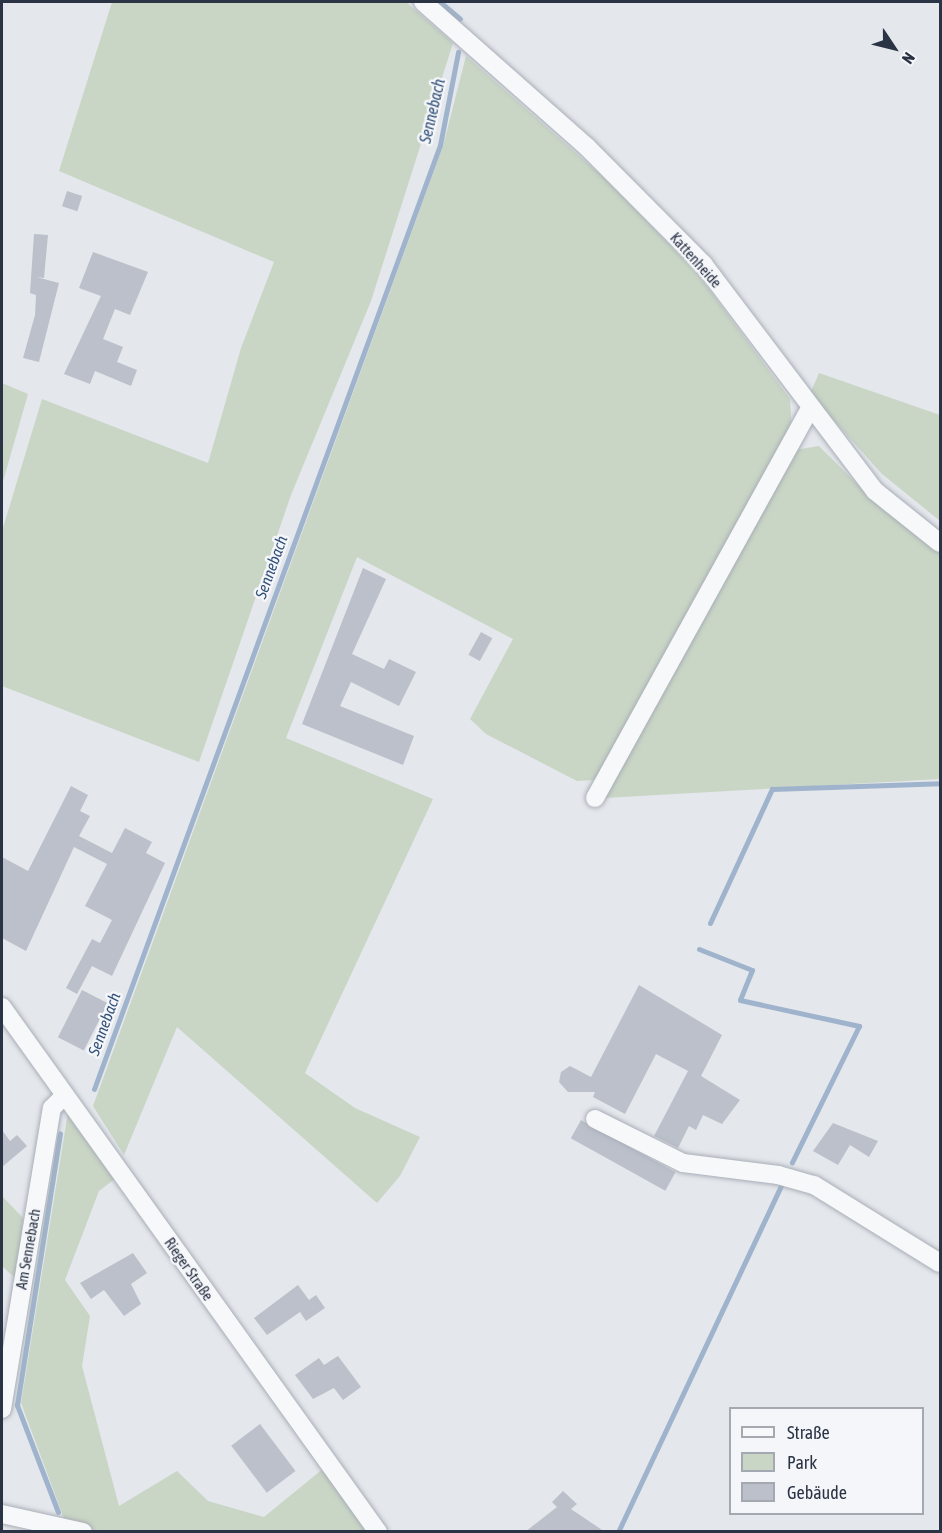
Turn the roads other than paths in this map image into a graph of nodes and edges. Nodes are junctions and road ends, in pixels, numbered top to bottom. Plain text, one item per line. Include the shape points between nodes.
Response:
1 (423, 2) edge
2 (810, 411) junction
3 (940, 543) edge
4 (595, 798) dead end
5 (2, 1007) edge
6 (65, 1095) junction
7 (595, 1119) dead end
8 (940, 1263) edge
9 (2, 1408) edge
10 (2, 1514) edge
11 (83, 1532) edge
12 (378, 1532) edge

1 - 2 street, Kattenheide via 587,147 704,266
2 - 3 street, Kattenheide via 875,491
2 - 4 street
5 - 6 street, Rieger Straße
6 - 9 street, Am Sennebach via 52,1108
6 - 12 street, Rieger Straße
7 - 8 street via 684,1163 778,1175 814,1185
10 - 11 street

